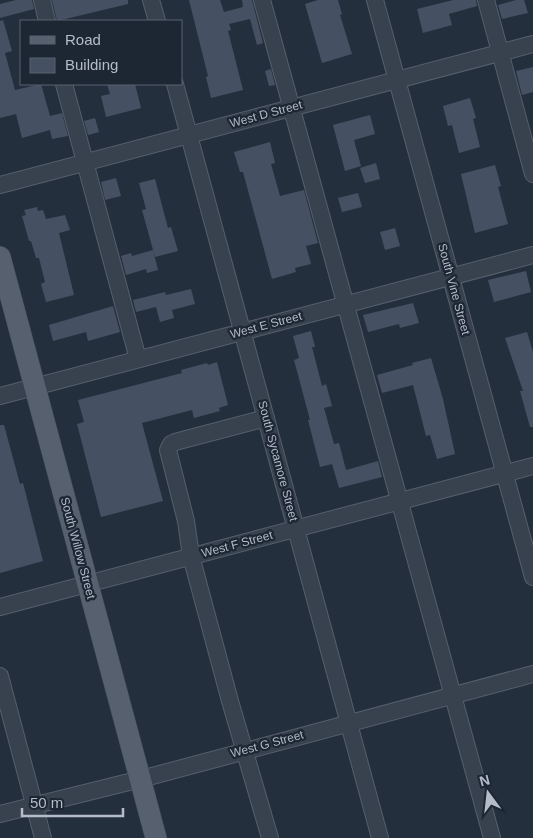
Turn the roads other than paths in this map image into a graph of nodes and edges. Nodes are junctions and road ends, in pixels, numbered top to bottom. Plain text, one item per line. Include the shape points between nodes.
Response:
1 (42, 0) edge
2 (151, 0) edge
3 (262, 0) edge
4 (375, 0) edge
5 (486, 0) edge
6 (47, 20) edge
7 (157, 20) edge
8 (533, 44) edge
9 (500, 53) junction
10 (397, 80) junction
11 (64, 85) edge
12 (175, 85) edge
13 (292, 107) junction
14 (189, 134) junction
15 (85, 162) junction
16 (533, 174) edge
17 (0, 185) edge
18 (533, 255) edge
19 (0, 257) edge
20 (451, 277) junction
21 (346, 304) junction
22 (243, 331) junction
23 (138, 359) junction
24 (35, 387) junction
25 (0, 396) edge
26 (266, 418) junction
27 (533, 466) edge
28 (505, 474) junction
29 (400, 501) junction
30 (296, 529) junction
31 (191, 556) junction
32 (533, 577) edge
33 (88, 584) junction
34 (0, 607) edge
35 (533, 674) edge
36 (0, 676) edge
37 (453, 695) junction
38 (348, 723) junction
39 (245, 750) junction
40 (141, 779) junction
41 (34, 805) junction
42 (0, 814) edge
43 (44, 838) edge
44 (156, 838) edge
45 (270, 838) edge
46 (380, 838) edge
47 (492, 838) edge

1 - 6 street
2 - 7 street
3 - 13 street
4 - 10 street, South Vine Street
5 - 9 street
8 - 9 street, West D Street
9 - 10 street, West D Street
9 - 16 street
10 - 13 street, West D Street
10 - 20 street, South Vine Street
11 - 15 street
12 - 14 street, South Sycamore Street
13 - 14 street, West D Street
13 - 21 street
14 - 15 street, West D Street
14 - 22 street, South Sycamore Street
15 - 17 street, West D Street
15 - 23 street
18 - 20 street, West E Street
19 - 24 main road, South Willow Street
20 - 21 street, West E Street
20 - 28 street, South Vine Street
21 - 22 street, West E Street
21 - 29 street
22 - 23 street, West E Street
22 - 26 street, South Sycamore Street
23 - 24 street, West E Street
24 - 25 street, West E Street
24 - 33 main road, South Willow Street
26 - 30 street, South Sycamore Street
26 - 31 street via 175,442 169,447
27 - 28 street, West F Street
28 - 29 street, West F Street
28 - 32 street, South Vine Street
29 - 30 street, West F Street
29 - 37 street
30 - 31 street, West F Street
30 - 38 street, South Sycamore Street
31 - 33 street, West F Street
31 - 39 street
33 - 34 street, West F Street
33 - 40 main road, South Willow Street
35 - 37 street, West G Street
36 - 41 street
37 - 38 street, West G Street
37 - 47 street
38 - 39 street, West G Street
38 - 46 street, South Sycamore Street
39 - 40 street, West G Street
39 - 45 street
40 - 41 street, West G Street
40 - 44 main road, South Willow Street
41 - 42 street, West G Street
41 - 43 street

